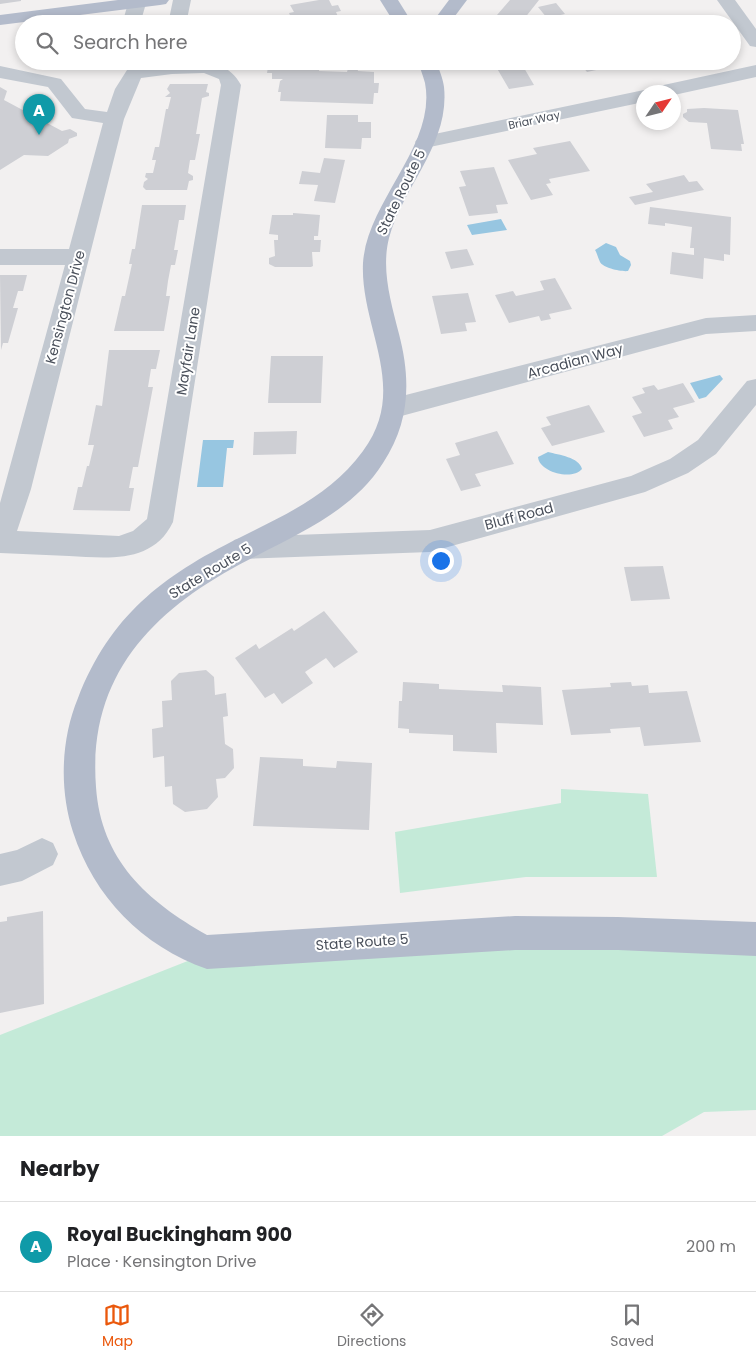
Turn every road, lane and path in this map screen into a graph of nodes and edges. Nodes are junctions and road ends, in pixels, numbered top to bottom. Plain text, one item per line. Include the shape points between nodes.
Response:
1 (160, 0) edge
2 (182, 0) edge
3 (389, 0) edge
4 (458, 0) edge
5 (726, 0) edge
6 (138, 1) edge
7 (36, 15) edge
8 (134, 15) edge
9 (180, 15) edge
10 (398, 15) edge
11 (447, 15) edge
12 (737, 15) edge
13 (15, 18) edge
14 (0, 20) edge
15 (741, 21) edge
16 (756, 42) edge
17 (128, 70) edge
18 (215, 70) edge
19 (430, 70) edge
20 (756, 71) edge
21 (0, 72) edge
22 (681, 87) edge
23 (636, 98) edge
24 (114, 119) junction
25 (425, 142) junction
26 (0, 257) edge
27 (78, 257) junction
28 (756, 323) edge
29 (756, 388) edge
30 (394, 408) junction
31 (9, 489) edge
32 (0, 542) edge
33 (244, 548) junction
34 (42, 854) dead end
35 (0, 870) edge
36 (756, 939) edge

1 - 6 main road
2 - 9 street
3 - 10 main road
4 - 11 main road
5 - 12 street
6 - 7 main road
6 - 8 street
13 - 14 main road
15 - 16 street
17 - 24 street, Kensington Drive via 125,89
18 - 32 street, Mayfair Lane via 230,79 231,85 160,522 151,534 136,544 120,547
19 - 25 main road, State Route 5 via 436,87 436,106
20 - 22 street
21 - 24 street via 54,83 80,114
23 - 25 street, Briar Way
24 - 27 street, Kensington Drive
25 - 30 main road, State Route 5 via 380,229 374,255 374,280 396,365
26 - 27 street
27 - 31 street, Kensington Drive
28 - 30 street, Arcadian Way via 706,326
29 - 33 street, Bluff Road via 707,447 680,466 636,485 430,541
30 - 33 main road, State Route 5 via 385,436 369,463 347,489 300,522
31 - 32 street, Kensington Drive
33 - 36 main road, State Route 5 via 170,593 140,619 97,682 82,728 78,773 83,815 97,855 120,892 163,930 208,953 484,934 613,932
34 - 35 street via 22,865

